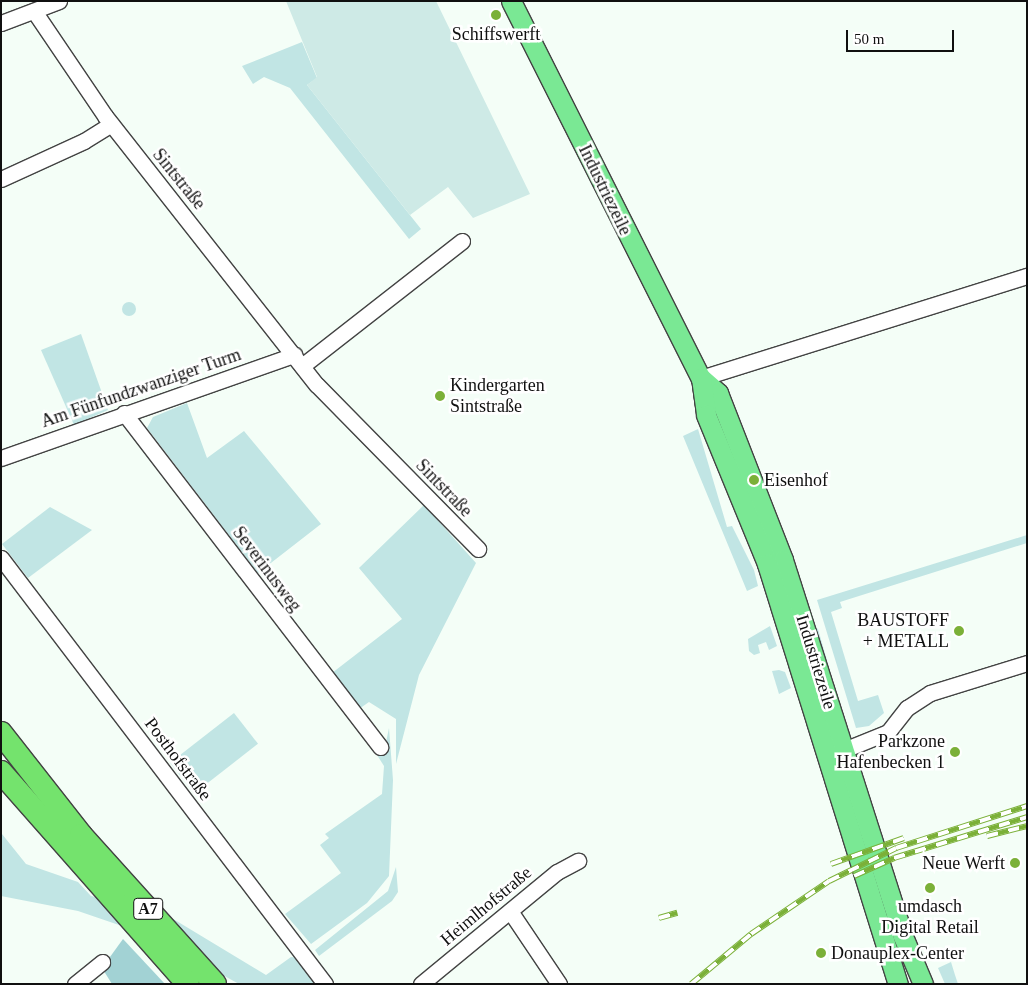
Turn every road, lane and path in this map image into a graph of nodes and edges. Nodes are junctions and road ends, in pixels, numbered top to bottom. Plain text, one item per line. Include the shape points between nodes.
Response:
1 (59, 1) edge
2 (511, 1) edge
3 (34, 11) junction
4 (1, 23) edge
5 (111, 124) junction
6 (1, 179) edge
7 (462, 241) dead end
8 (1027, 276) edge
9 (298, 360) junction
10 (701, 378) junction
11 (124, 413) junction
12 (1, 458) edge
13 (478, 549) dead end
14 (1, 558) edge
15 (802, 649) junction
16 (1027, 663) edge
17 (1, 733) edge
18 (380, 747) dead end
19 (844, 751) junction
20 (826, 757) junction
21 (1, 772) edge
22 (73, 841) junction
23 (578, 861) dead end
24 (510, 911) junction
25 (102, 962) dead end
26 (184, 979) edge
27 (75, 984) edge
28 (215, 984) edge
29 (325, 984) edge
30 (420, 984) edge
31 (559, 984) edge
32 (898, 984) edge
33 (923, 984) edge

1 - 3 street
2 - 10 main road, Industriezeile
3 - 4 street
3 - 5 street, Sintstraße
5 - 6 street via 84,141
5 - 9 street, Sintstraße
7 - 9 street
8 - 10 street
9 - 11 street, Am Fünfundzwanziger Turm
9 - 13 street, Sintstraße
10 - 15 main road, Industriezeile via 706,415
11 - 12 street, Am Fünfundzwanziger Turm
11 - 18 street, Severinusweg
14 - 29 street, Posthofstraße
15 - 19 main road, Industriezeile
15 - 20 main road, Industriezeile
16 - 19 street via 930,693 907,708 888,732
17 - 22 highway, A7
19 - 20 street
19 - 33 main road, Industriezeile via 902,934
20 - 32 main road, Industriezeile
21 - 22 highway, A7
22 - 26 highway, A7
22 - 28 highway, A7
23 - 24 street, Heimlhofstraße via 560,869
24 - 30 street, Heimlhofstraße
24 - 31 street
25 - 27 street

